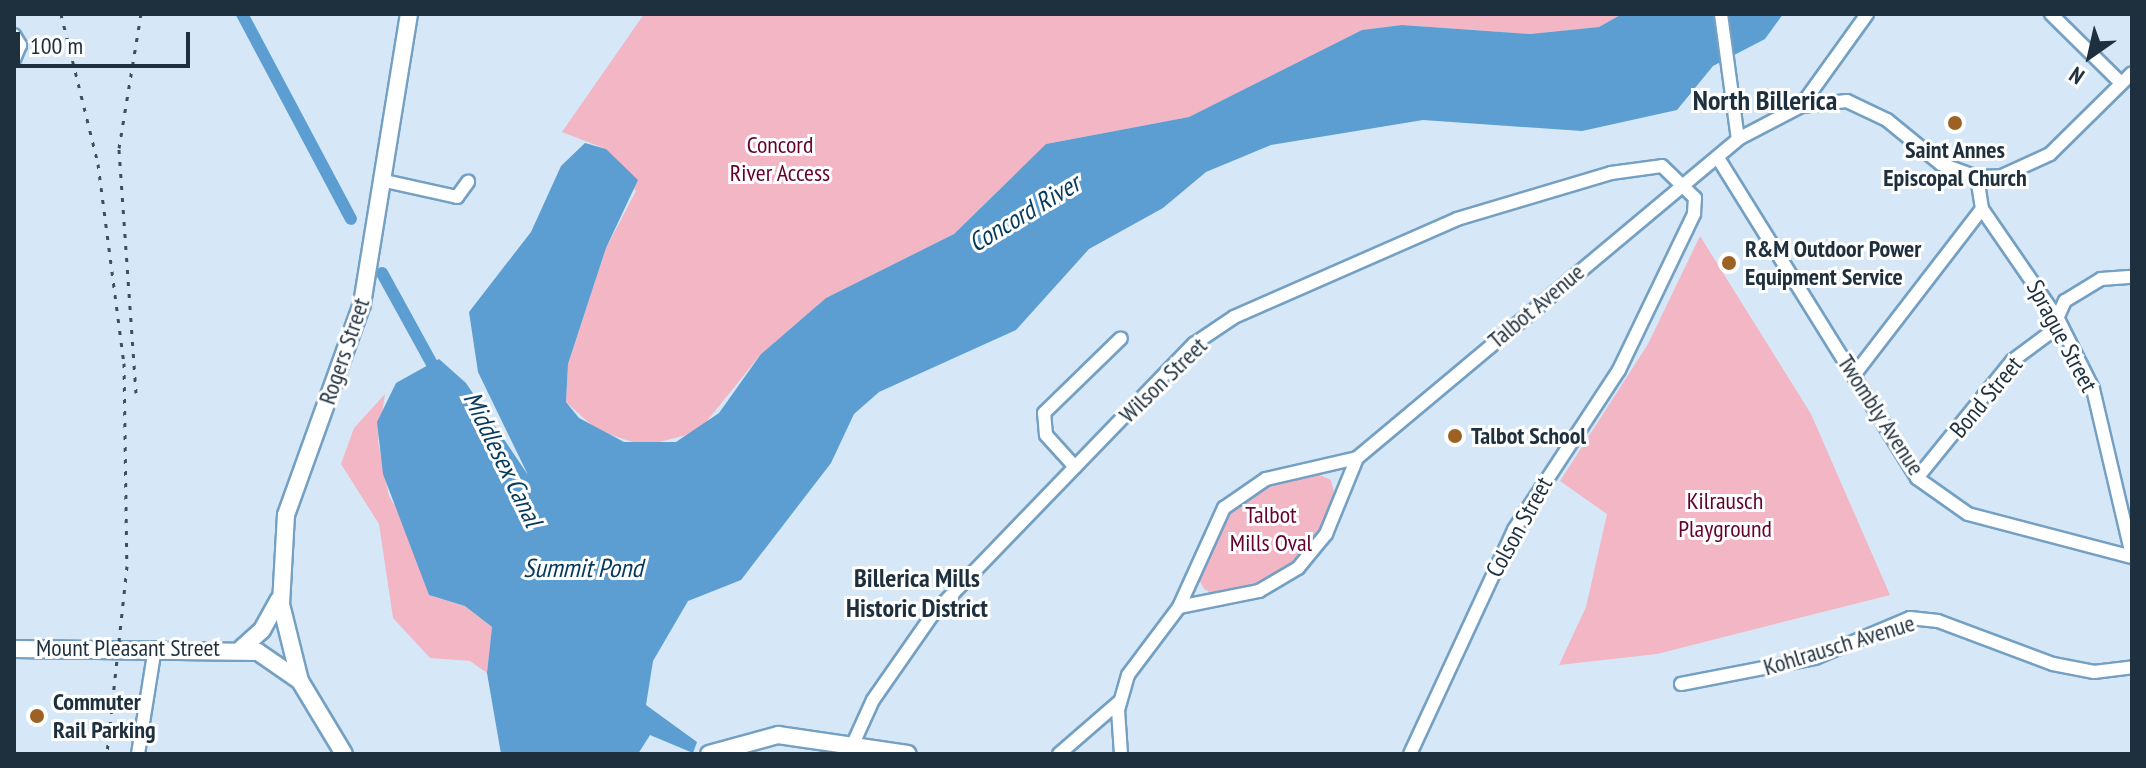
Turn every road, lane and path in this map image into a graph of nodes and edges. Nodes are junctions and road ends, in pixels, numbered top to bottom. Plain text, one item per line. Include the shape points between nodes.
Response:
1 (409, 14) edge
2 (1721, 14) edge
3 (1867, 14) edge
4 (2051, 14) edge
5 (17, 40) edge
6 (14, 59) edge
7 (2132, 73) edge
8 (2121, 83) junction
9 (1801, 106) junction
10 (1738, 139) junction
11 (1718, 158) junction
12 (1977, 177) junction
13 (385, 181) junction
14 (1683, 181) junction
15 (468, 182) dead end
16 (1982, 209) junction
17 (2132, 277) edge
18 (2058, 319) junction
19 (1121, 338) dead end
20 (1854, 375) junction
21 (1357, 458) junction
22 (1075, 467) junction
23 (1917, 478) junction
24 (2132, 556) edge
25 (280, 593) junction
26 (1179, 607) junction
27 (155, 648) junction
28 (242, 648) junction
29 (14, 649) edge
30 (2132, 667) edge
31 (300, 681) junction
32 (1681, 684) dead end
33 (1119, 702) junction
34 (853, 744) junction
35 (138, 754) edge
36 (344, 754) edge
37 (709, 754) edge
38 (908, 754) edge
39 (1059, 754) edge
40 (1121, 754) edge
41 (1410, 754) edge

1 - 13 main road, Rogers Street
2 - 10 street
3 - 9 street
4 - 8 street
5 - 6 street
7 - 8 street
8 - 12 street via 2050,154 2021,171
9 - 10 street
9 - 12 street via 1830,100 1865,106 1941,164
10 - 11 street
11 - 14 street, Talbot Avenue
11 - 20 street, Twombly Avenue
12 - 16 street, Sprague Street
13 - 15 street via 457,197
13 - 25 main road, Rogers Street via 354,334 289,498
14 - 21 street, Talbot Avenue
14 - 22 street, Wilson Street via 1662,166 1597,177 1457,219 1234,317 1194,344
14 - 41 street, Colson Street via 1695,198 1694,214 1638,334 1514,530
16 - 18 street, Sprague Street
16 - 20 street
17 - 18 street, Bond Street via 2101,279 2065,301
18 - 23 street, Bond Street via 2012,361
18 - 24 street, Sprague Street via 2093,389
19 - 22 street via 1044,413 1046,435
20 - 23 street, Twombly Avenue
21 - 26 street, Talbot Avenue via 1326,534 1298,568 1259,591
21 - 26 street, Talbot Avenue via 1282,474 1238,494 1213,521
22 - 34 street, Wilson Street via 927,621
23 - 24 street, Twombly Avenue via 1968,514
25 - 28 main road, Mount Pleasant Street via 268,622
25 - 31 main road, Rogers Street
26 - 33 street, Talbot Avenue via 1141,650
27 - 28 main road, Mount Pleasant Street
27 - 29 main road, Mount Pleasant Street
27 - 35 street
28 - 31 main road, Mount Pleasant Street via 273,658
30 - 32 street, Kohlrausch Avenue via 2094,672 2053,664 1938,621 1910,618 1815,658
31 - 36 main road
33 - 39 street, Talbot Avenue
33 - 40 street, Talbot Avenue
34 - 37 main road via 769,735
34 - 38 main road

